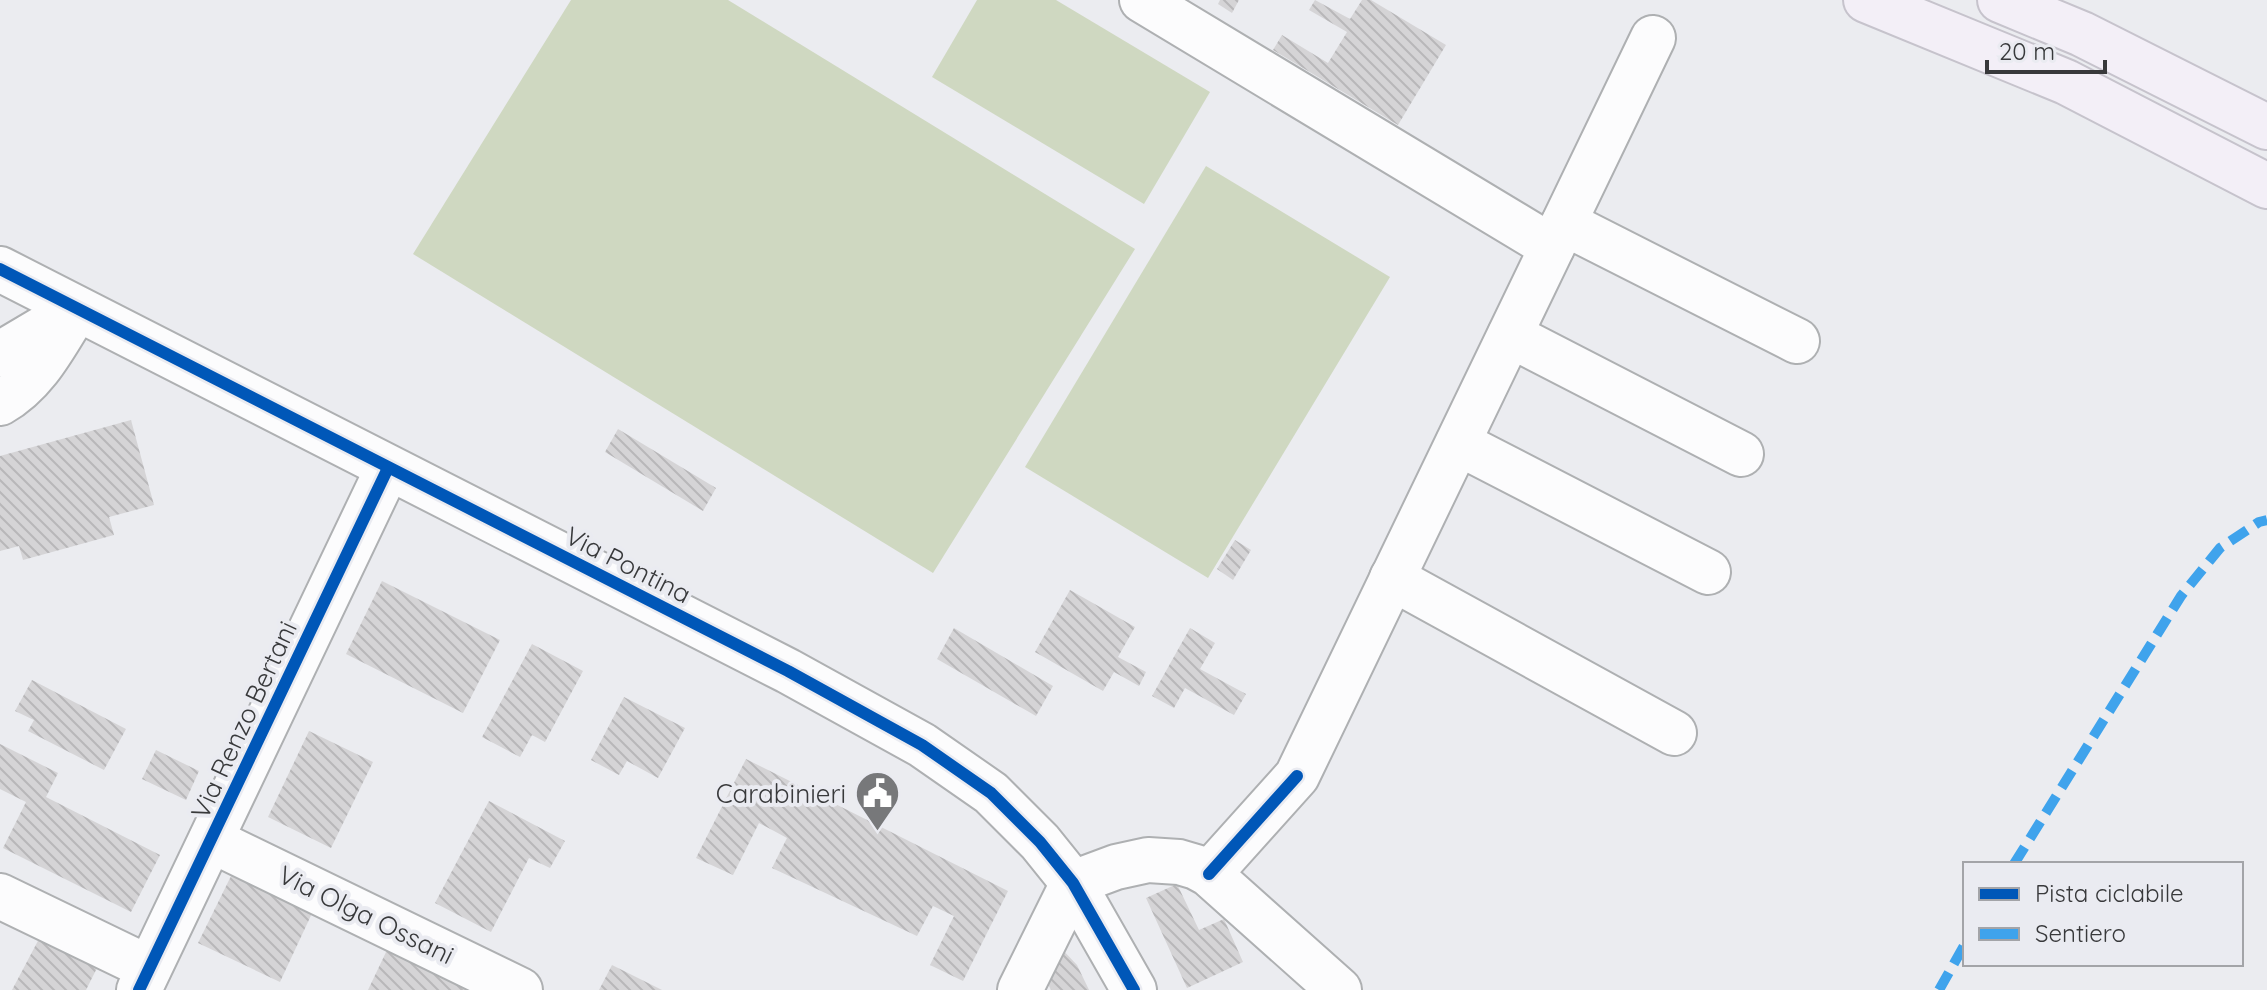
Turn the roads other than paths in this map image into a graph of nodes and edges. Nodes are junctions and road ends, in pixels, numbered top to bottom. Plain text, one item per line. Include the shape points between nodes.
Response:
1 (1142, 0) edge
2 (1866, 0) edge
3 (2000, 0) edge
4 (1653, 38) dead end
5 (2267, 127) edge
6 (2267, 186) edge
7 (1558, 235) junction
8 (7, 270) edge
9 (77, 309) junction
10 (1510, 335) junction
11 (1797, 341) dead end
12 (0, 354) edge
13 (0, 403) edge
14 (1458, 443) junction
15 (1741, 454) dead end
16 (388, 468) junction
17 (1708, 572) dead end
18 (1392, 578) junction
19 (1674, 733) dead end
20 (211, 840) junction
21 (1209, 874) junction
22 (1073, 883) junction
23 (0, 896) edge
24 (144, 979) edge
25 (520, 990) edge
26 (1020, 990) edge
27 (1134, 990) edge
28 (1339, 990) edge

1 - 7 street
2 - 6 highway via 2066,82
3 - 5 highway via 2082,34
4 - 7 street
7 - 10 street
7 - 11 street
8 - 9 street, Via Pontina
9 - 12 street
9 - 13 street via 45,362
9 - 16 street, Via Pontina
10 - 14 street
10 - 15 street
14 - 17 street
14 - 18 street
16 - 20 street, Via Renzo Bertani
16 - 22 street, Via Pontina via 922,745 1008,808
18 - 19 street
18 - 21 street via 1297,776
20 - 24 street, Via Renzo Bertani
20 - 25 street, Via Olga Ossani
21 - 22 street via 1179,862 1148,860
21 - 28 street
22 - 26 street
22 - 27 street, Via Pontina
23 - 24 street

